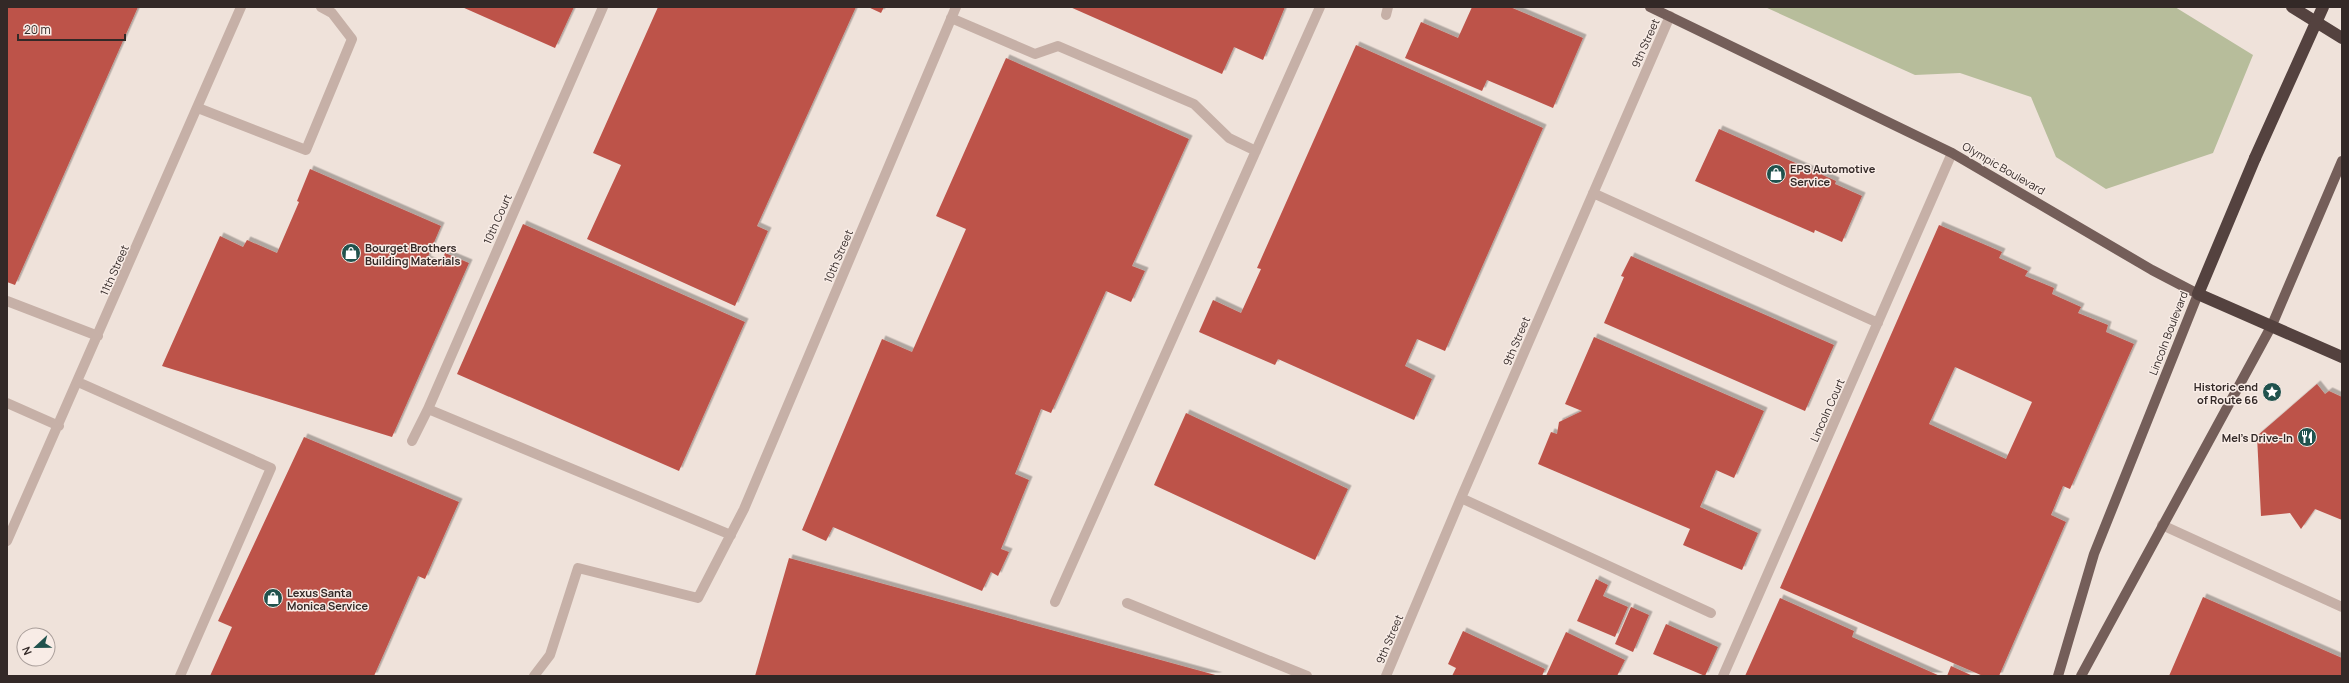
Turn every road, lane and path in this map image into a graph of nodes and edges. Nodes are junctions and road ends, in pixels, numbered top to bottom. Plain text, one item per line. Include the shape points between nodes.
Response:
1 (241, 7) edge
2 (321, 7) edge
3 (603, 7) edge
4 (956, 7) edge
5 (1320, 7) edge
6 (1650, 7) edge
7 (2292, 7) edge
8 (2323, 7) edge
9 (1670, 16) junction
10 (951, 18) junction
11 (2342, 38) edge
12 (198, 108) junction
13 (1256, 151) junction
14 (1952, 153) junction
15 (2342, 161) edge
16 (1593, 193) junction
17 (2198, 294) junction
18 (7, 301) edge
19 (1878, 323) junction
20 (2272, 325) junction
21 (98, 336) junction
22 (2342, 357) edge
23 (78, 382) junction
24 (7, 403) edge
25 (428, 409) junction
26 (59, 426) junction
27 (412, 441) dead end
28 (1461, 498) junction
29 (2162, 525) junction
30 (731, 535) junction
31 (7, 541) edge
32 (1055, 602) dead end
33 (1127, 603) dead end
34 (2342, 607) edge
35 (1711, 613) dead end
36 (180, 676) edge
37 (534, 676) edge
38 (1307, 676) edge
39 (1386, 676) edge
40 (1723, 676) edge
41 (2058, 676) edge
42 (2080, 676) edge

1 - 12 street, 11th Street
2 - 12 street via 332,13 352,39 306,150
3 - 25 street, 10th Court
4 - 10 street, 10th Street
5 - 13 street
6 - 9 main road, Olympic Boulevard
7 - 11 highway
8 - 17 highway, Lincoln Boulevard, bridge via 2255,158
9 - 14 main road, Olympic Boulevard
9 - 16 street, 9th Street
10 - 13 street via 1035,54 1058,46 1194,104 1229,138
10 - 30 street, 10th Street
12 - 21 street, 11th Street
13 - 32 street
14 - 17 main road, Olympic Boulevard via 2152,270
14 - 19 street, Lincoln Court
15 - 20 main road
16 - 19 street
16 - 28 street, 9th Street
17 - 20 highway, Olympic Boulevard
17 - 41 main road, Lincoln Boulevard via 2094,554
18 - 21 street
19 - 40 street, Lincoln Court
20 - 22 highway, Olympic Boulevard
20 - 29 main road
21 - 23 street, 11th Street
23 - 26 street, 11th Street
23 - 36 street via 271,468
24 - 26 street
25 - 27 street, 10th Court
25 - 30 street
26 - 31 street, 11th Street
28 - 35 street
28 - 39 street, 9th Street
29 - 34 street
29 - 42 main road
30 - 37 street, 10th Street via 698,598 578,568 550,655
33 - 38 street

